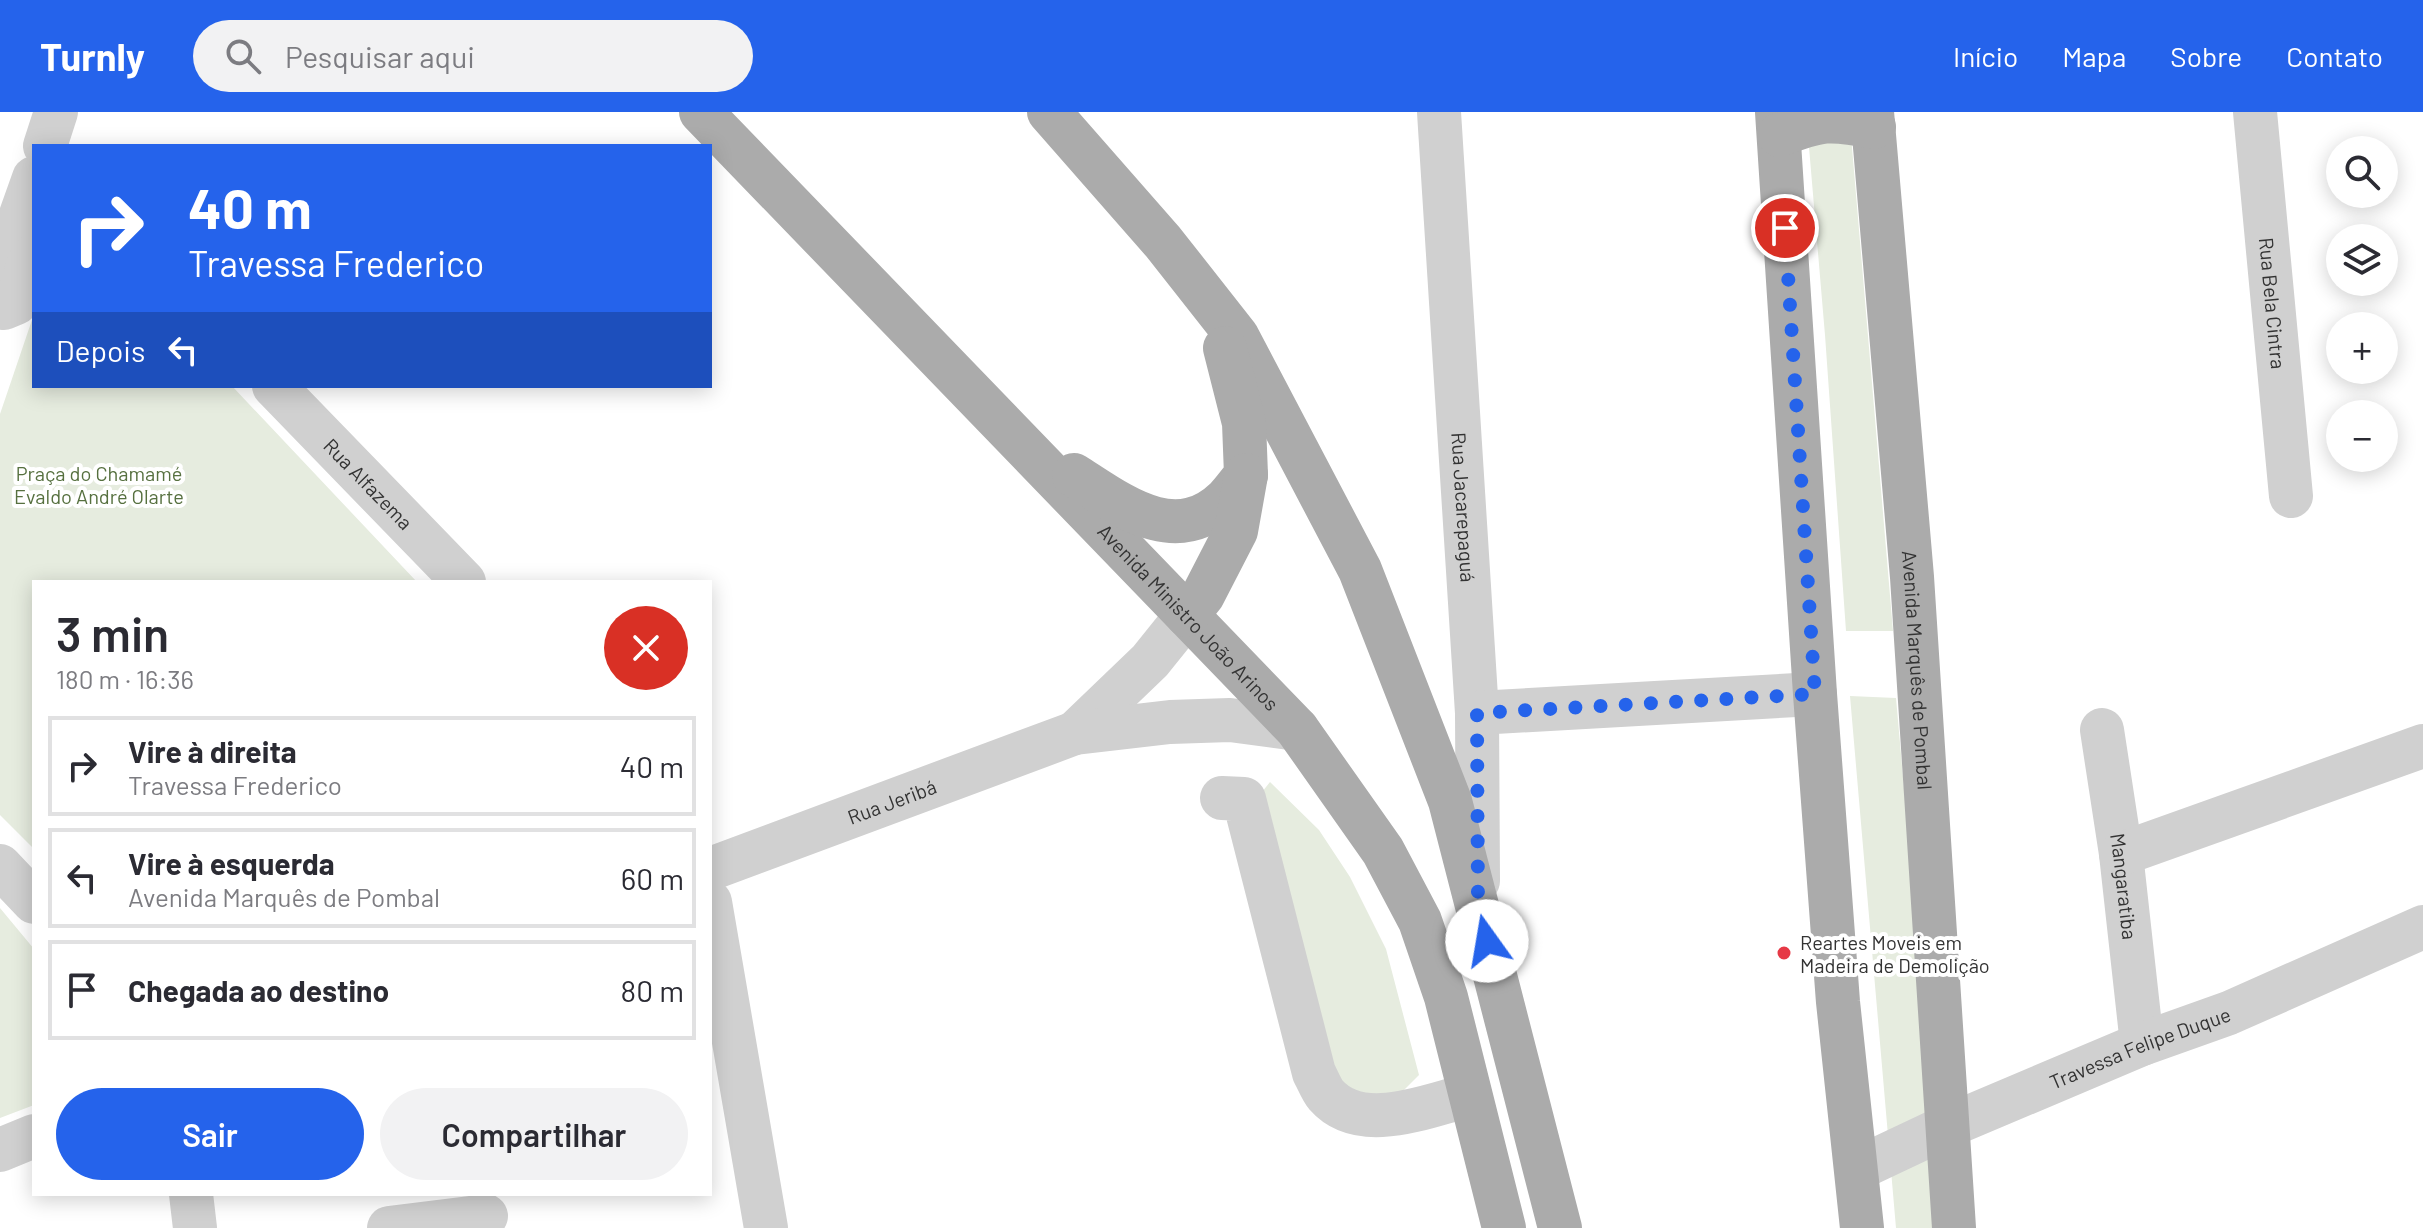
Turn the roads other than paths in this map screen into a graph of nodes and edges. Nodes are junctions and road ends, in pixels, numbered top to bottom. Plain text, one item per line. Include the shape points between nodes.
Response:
1 (56, 112) edge
2 (701, 112) edge
3 (1053, 112) edge
4 (1439, 112) edge
5 (2255, 112) edge
6 (1873, 120) edge
7 (1778, 123) edge
8 (46, 144) edge
9 (32, 185) edge
10 (1163, 242) junction
11 (32, 259) edge
12 (1, 298) edge
13 (276, 388) edge
14 (1015, 437) junction
15 (1246, 475) junction
16 (2291, 496) dead end
17 (462, 580) edge
18 (1187, 615) junction
19 (1815, 694) junction
20 (1477, 713) junction
21 (1297, 729) junction
22 (2102, 730) dead end
23 (1075, 733) junction
24 (2423, 746) edge
25 (1222, 798) dead end
26 (718, 854) edge
27 (2121, 854) junction
28 (0, 866) edge
29 (32, 900) edge
30 (1478, 903) junction
31 (712, 914) edge
32 (2423, 927) edge
33 (2142, 1044) junction
34 (1470, 1095) junction
35 (1948, 1126) junction
36 (32, 1137) edge
37 (0, 1150) edge
38 (1857, 1169) junction
39 (191, 1196) edge
40 (486, 1216) dead end
41 (195, 1228) edge
42 (389, 1228) edge
43 (766, 1228) edge
44 (1504, 1228) edge
45 (1560, 1228) edge
46 (1862, 1228) edge
47 (1954, 1228) edge

1 - 8 street
2 - 14 main road, Avenida Ministro João Arinos
3 - 10 main road
4 - 20 street, Rua Jacarepaguá
5 - 16 street, Rua Bela Cintra
6 - 7 main road
6 - 35 main road, Avenida Marquês de Pombal via 1912,577
7 - 19 main road
9 - 12 street
10 - 15 main road via 1223,342 1244,423
10 - 30 main road via 1237,336 1360,570 1450,801
11 - 12 street via 16,303
13 - 17 street, Rua Alfazema
14 - 15 main road via 1140,515 1164,522 1207,513
14 - 18 main road, Avenida Ministro João Arinos
15 - 18 main road via 1236,531
18 - 21 main road, Avenida Ministro João Arinos
18 - 23 street via 1150,661
19 - 20 street
19 - 38 main road via 1838,1002
20 - 30 street, Rua Jacarepaguá
21 - 23 street via 1230,720
21 - 34 main road, Avenida Ministro João Arinos via 1383,851 1420,921
22 - 27 street, Mangaratiba
23 - 26 street, Rua Jeribá
24 - 27 street
25 - 34 street via 1244,799 1314,1073 1326,1095 1344,1108 1383,1116
27 - 33 street, Mangaratiba
28 - 29 street
30 - 45 main road
31 - 43 street
32 - 33 street, Travessa Felipe Duque via 2229,1013
33 - 35 street, Travessa Felipe Duque
34 - 44 main road, Avenida Ministro João Arinos
35 - 38 street, Travessa Felipe Duque
35 - 47 main road, Avenida Marquês de Pombal
36 - 37 street
38 - 46 main road
39 - 41 street
40 - 42 street

